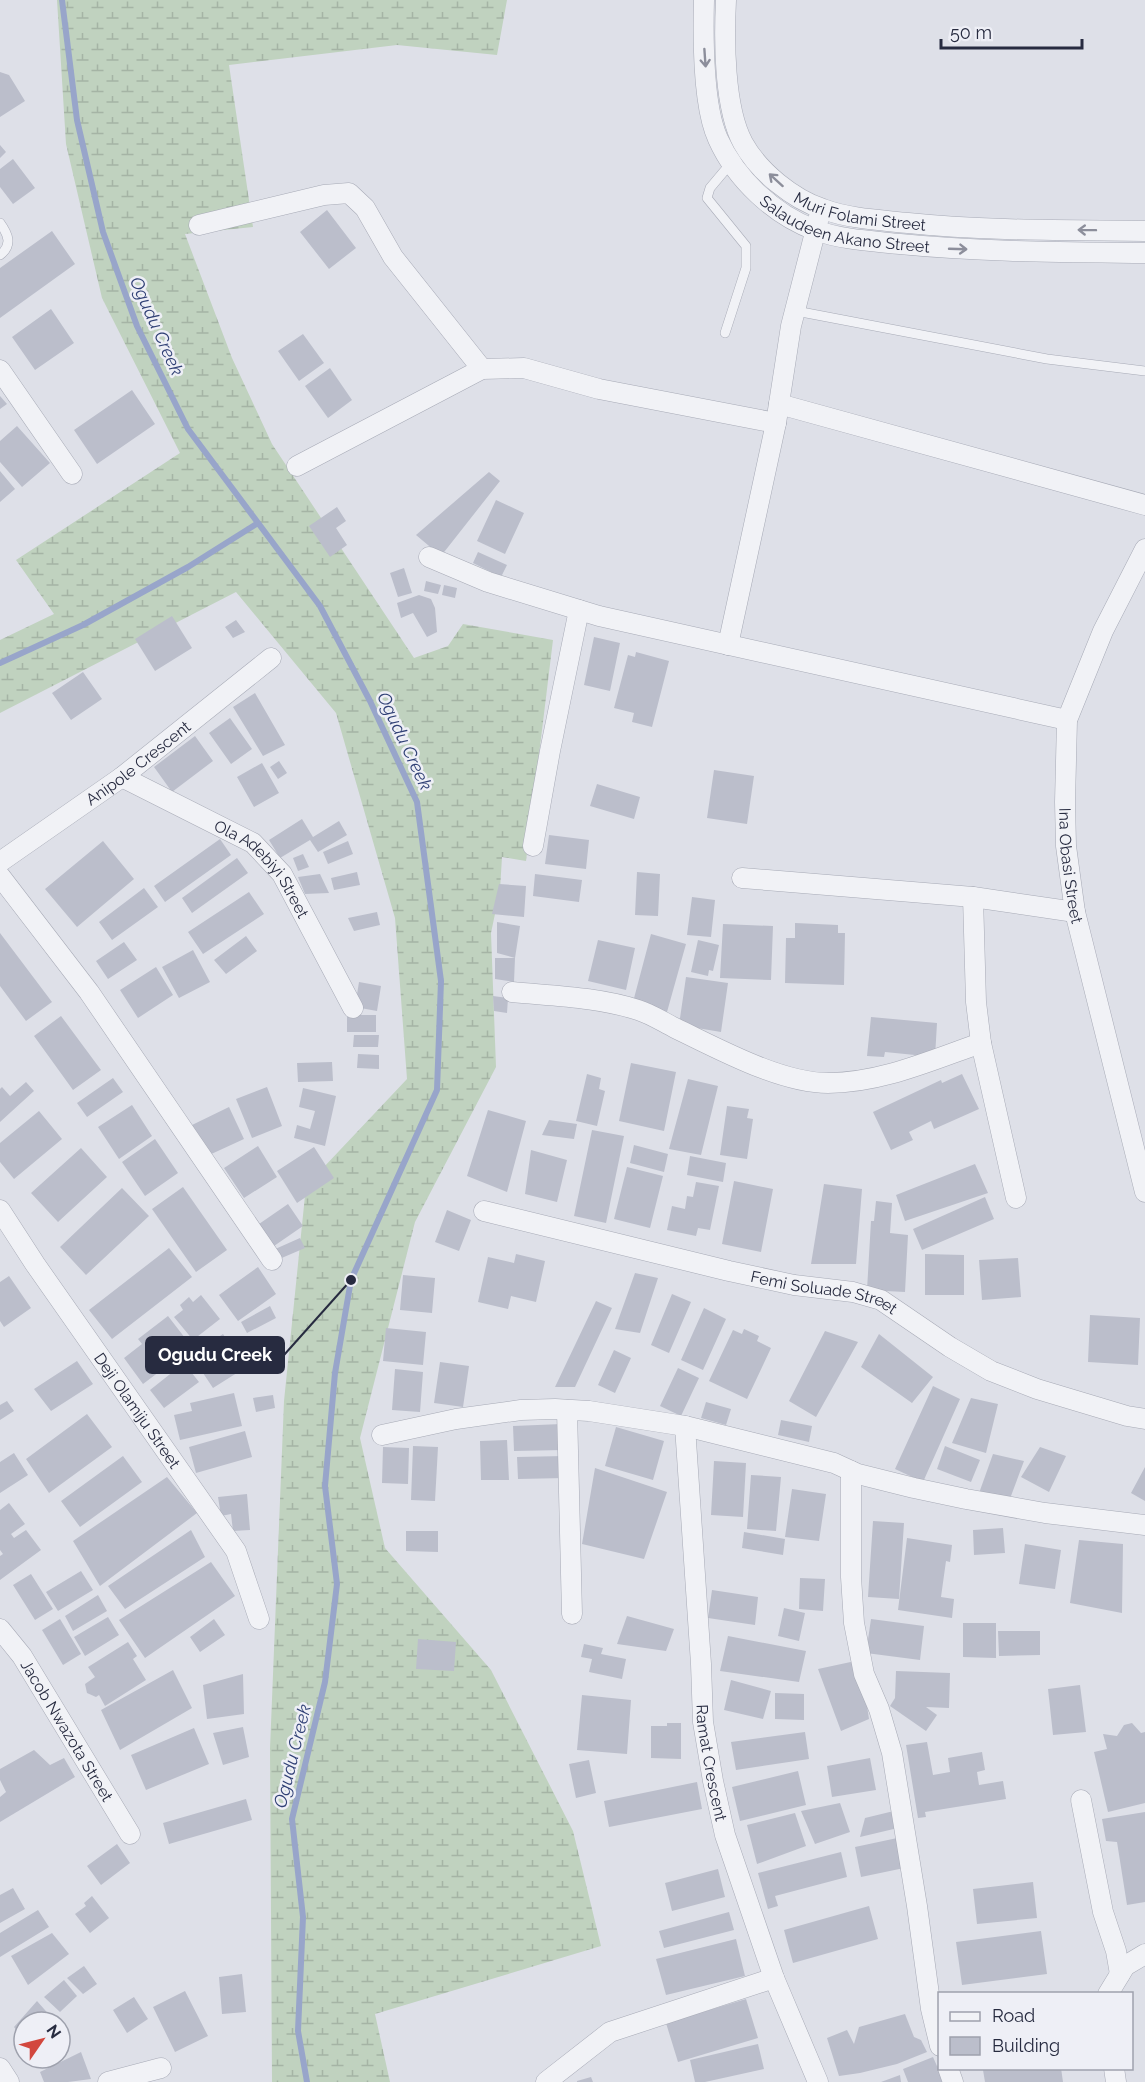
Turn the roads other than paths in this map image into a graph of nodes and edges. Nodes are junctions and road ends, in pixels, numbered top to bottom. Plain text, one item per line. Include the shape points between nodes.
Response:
1 (704, 0) edge
2 (726, 0) edge
3 (736, 123) junction
4 (715, 127) junction
5 (731, 163) junction
6 (820, 208) junction
7 (0, 223) edge
8 (199, 225) dead end
9 (816, 230) junction
10 (1145, 231) edge
11 (1145, 253) edge
12 (0, 255) edge
13 (796, 311) junction
14 (724, 333) dead end
15 (482, 369) junction
16 (0, 370) edge
17 (1145, 371) edge
18 (777, 414) junction
19 (297, 466) dead end
20 (72, 474) dead end
21 (1145, 505) edge
22 (1145, 549) edge
23 (429, 557) dead end
24 (579, 610) junction
25 (728, 645) junction
26 (271, 658) dead end
27 (1067, 720) junction
28 (122, 777) junction
29 (533, 846) dead end
30 (0, 862) edge
31 (0, 876) edge
32 (742, 878) dead end
33 (973, 897) junction
34 (1075, 912) junction
35 (512, 992) dead end
36 (353, 1008) dead end
37 (981, 1043) junction
38 (1145, 1192) edge
39 (1016, 1198) dead end
40 (0, 1210) edge
41 (484, 1211) dead end
42 (272, 1260) dead end
43 (567, 1410) junction
44 (1145, 1419) edge
45 (685, 1426) junction
46 (382, 1435) dead end
47 (851, 1471) junction
48 (1145, 1525) edge
49 (572, 1614) dead end
50 (259, 1619) dead end
51 (0, 1629) edge
52 (1081, 1800) dead end
53 (130, 1834) dead end
54 (1145, 1954) edge
55 (1120, 1974) junction
56 (774, 1978) junction
57 (1109, 1992) edge
58 (938, 2041) edge
59 (0, 2068) edge
60 (161, 2068) dead end
61 (9, 2082) edge
62 (108, 2082) edge
63 (546, 2082) edge
64 (818, 2082) edge

1 -> 4 street, Salaudeen Akano Street via 706,73
2 - 3 street, Muri Folami Street via 727,61
3 - 4 street
6 -> 3 street, Muri Folami Street via 784,187 766,171 744,144
4 - 5 street, Salaudeen Akano Street
5 - 9 street, Salaudeen Akano Street via 771,205
5 - 14 lane via 710,188 707,198 746,246 746,268
6 - 9 street
10 -> 6 street, Muri Folami Street via 953,228 852,217
7 - 12 lane via 9,242
8 - 15 street via 324,195 349,193 365,207 393,257
9 -> 11 street, Salaudeen Akano Street via 848,238 952,249
9 - 13 street
13 - 17 lane via 1047,359
13 - 18 street
15 - 18 street via 524,368 599,389
15 - 19 street
16 - 20 street
18 - 21 street
18 - 25 street
22 - 27 street, Ina Obasi Street via 1102,631
23 - 24 street via 488,582
24 - 25 street
24 - 29 street
25 - 27 street
26 - 28 street, Anipole Crescent
27 - 34 street, Ina Obasi Street via 1066,835
28 - 30 street, Anipole Crescent
28 - 36 street, Ola Adebiyi Street via 253,843 282,874
31 - 42 street via 89,992
32 - 33 street
33 - 34 street
33 - 37 street
34 - 38 street, Ina Obasi Street
35 - 37 street via 606,1002 639,1010 751,1064 826,1083 894,1074
37 - 39 street
40 - 50 street, Deji Olamiju Street via 236,1551
41 - 44 street, Femi Soluade Street via 729,1271 881,1300 991,1371 1037,1389
43 - 45 street
43 - 46 street via 521,1410
43 - 49 street
45 - 47 street via 834,1463
45 - 56 street, Ramat Crescent via 703,1722 725,1835
47 - 48 street via 966,1499
47 - 58 street via 854,1623 864,1674 892,1752
51 - 53 street, Jacob Nwazota Street via 21,1656
52 - 55 street via 1103,1912
54 - 55 street via 1125,1966
55 - 57 street
56 - 63 street via 610,2032
56 - 64 street, Ramat Crescent
59 - 61 street
60 - 62 street

